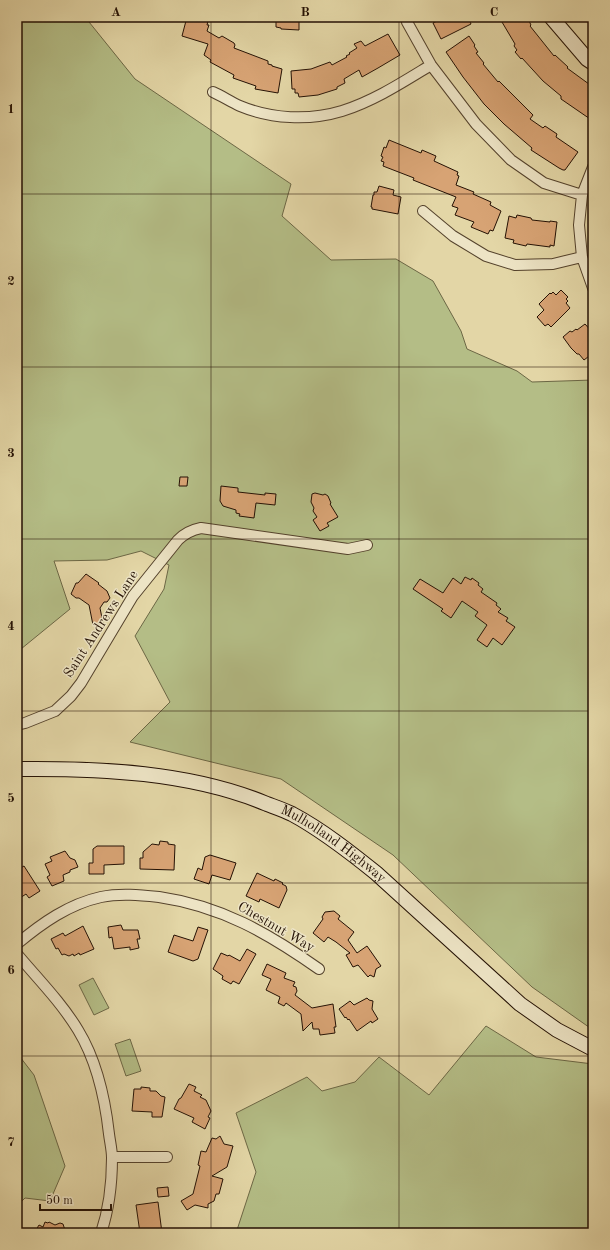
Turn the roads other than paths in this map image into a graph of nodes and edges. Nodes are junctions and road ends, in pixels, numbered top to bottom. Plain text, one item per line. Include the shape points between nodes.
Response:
1 (406, 17) edge
2 (551, 17) edge
3 (593, 63) edge
4 (431, 65) junction
5 (213, 92) dead end
6 (593, 167) edge
7 (582, 194) junction
8 (423, 211) dead end
9 (582, 257) junction
10 (593, 288) edge
11 (367, 545) dead end
12 (17, 724) edge
13 (17, 769) edge
14 (17, 944) edge
15 (17, 954) edge
16 (318, 969) dead end
17 (593, 1049) edge
18 (112, 1157) junction
19 (167, 1157) dead end
20 (102, 1233) edge

1 - 4 street
2 - 3 main road
4 - 5 street via 374,98 342,111 312,117 280,116 261,112 240,106
4 - 7 street via 476,124 511,160 544,183
6 - 7 street
7 - 9 street via 579,225
8 - 9 street via 453,236 486,256 508,263 552,264
9 - 10 street
11 - 12 street, Saint Andrews Lane via 348,549 201,528 188,532 178,540 133,596 71,696 56,711
13 - 17 main road, Mulholland Highway via 81,770 183,780 219,787 292,814 353,854 376,873 520,1004 557,1030
14 - 16 street, Chestnut Way via 39,926 80,903 125,894 146,895 192,904 231,917 274,939
15 - 18 street via 58,1001 78,1030 92,1057 106,1107
18 - 19 street
18 - 20 street via 110,1190

